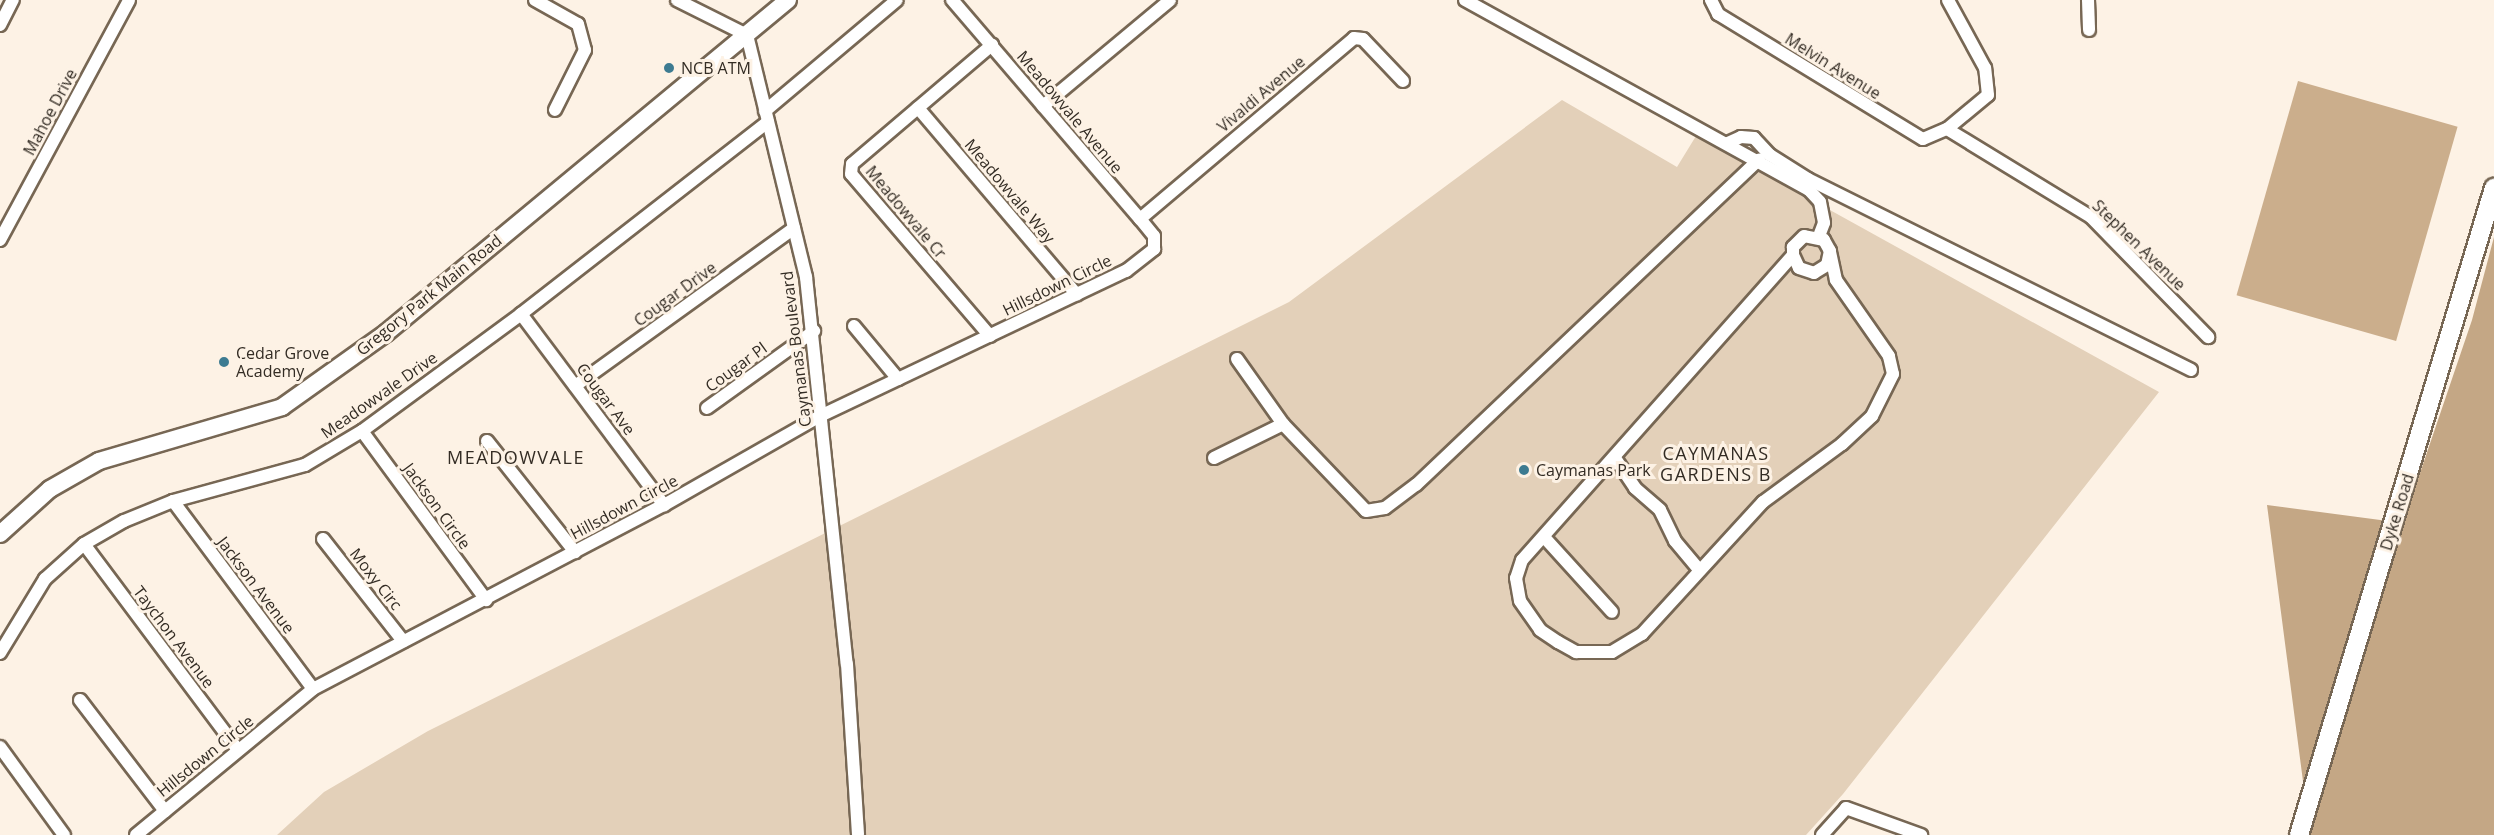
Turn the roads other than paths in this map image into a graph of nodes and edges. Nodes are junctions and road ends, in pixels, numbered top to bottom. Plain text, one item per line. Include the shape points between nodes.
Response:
1 (13, 0) edge
2 (535, 0) edge
3 (677, 0) edge
4 (788, 0) edge
5 (897, 0) edge
6 (952, 0) edge
7 (1170, 0) edge
8 (1465, 0) edge
9 (1711, 0) edge
10 (1948, 0) edge
11 (2088, 0) edge
12 (124, 2) edge
13 (0, 25) edge
14 (2089, 30) dead end
15 (747, 35) junction
16 (992, 45) junction
17 (1403, 81) dead end
18 (1043, 106) junction
19 (918, 108) junction
20 (555, 110) dead end
21 (767, 116) junction
22 (1947, 129) junction
23 (1728, 142) junction
24 (1759, 159) junction
25 (2494, 188) edge
26 (1140, 219) junction
27 (795, 228) junction
28 (1819, 236) junction
29 (0, 240) edge
30 (1154, 249) joint
31 (1830, 251) junction
32 (1792, 255) junction
33 (1077, 295) junction
34 (521, 314) junction
35 (854, 326) dead end
36 (814, 331) junction
37 (990, 336) junction
38 (2208, 337) dead end
39 (1237, 359) dead end
40 (2191, 370) dead end
41 (898, 379) junction
42 (575, 386) junction
43 (707, 408) dead end
44 (820, 416) junction
45 (1283, 424) junction
46 (362, 431) junction
47 (487, 441) dead end
48 (1214, 458) dead end
49 (1615, 458) junction
50 (173, 501) junction
51 (663, 505) junction
52 (0, 534) edge
53 (1544, 537) junction
54 (323, 539) dead end
55 (84, 544) junction
56 (575, 552) junction
57 (1700, 570) junction
58 (486, 600) junction
59 (1611, 612) dead end
60 (403, 641) junction
61 (0, 653) edge
62 (313, 689) junction
63 (80, 700) dead end
64 (0, 747) edge
65 (238, 750) junction
66 (165, 811) junction
67 (64, 835) edge
68 (135, 835) edge
69 (858, 835) edge
70 (1822, 835) edge
71 (1921, 835) edge
72 (2299, 835) edge

1 - 13 street
2 - 20 street via 578,24 585,50
3 - 15 street
4 - 15 street, Gregory Park Main Road
5 - 21 street, Meadowvale Drive
6 - 16 street, Meadowvale Avenue
7 - 18 street
8 - 23 street
9 - 22 street, Melvin Avenue via 1718,14 1912,135 1923,139
10 - 22 street via 1985,68 1989,84 1988,95
11 - 14 street
12 - 29 street, Mahoe Drive
15 - 21 street, Caymanas Boulevard
15 - 52 street, Gregory Park Main Road via 386,333 282,407 99,461 50,489
16 - 18 street, Meadowvale Avenue
16 - 19 street, Meadowvale Cr
17 - 26 street, Vivaldi Avenue via 1363,39 1354,38
18 - 26 street, Meadowvale Avenue
19 - 33 street, Meadowvale Way
19 - 37 street, Meadowvale Cr via 852,164 851,174
21 - 27 street, Caymanas Boulevard
21 - 34 street, Meadowvale Drive
22 - 38 street, Stephen Avenue via 2091,218
23 - 24 street
23 - 40 street via 1754,138 1775,159 1808,178
24 - 28 street via 1809,190 1820,202 1824,223
24 - 45 street via 1416,486 1385,508 1366,511
25 - 72 main road, Dyke Road
26 - 30 street, Meadowvale Avenue via 1154,236
27 - 36 street, Caymanas Boulevard
27 - 42 street, Cougar Drive
28 - 31 street
28 - 32 street via 1804,236 1793,247
30 - 33 street, Hillsdown Circle via 1126,271
31 - 32 street via 1827,265 1814,273 1799,268
31 - 57 street via 1836,280 1889,356 1893,374 1887,394 1872,416 1842,444 1763,502
32 - 49 street
33 - 37 street, Hillsdown Circle
34 - 42 street, Cougar Ave
34 - 46 street, Meadowvale Drive
35 - 41 street
36 - 43 street, Cougar Pl
36 - 44 street, Caymanas Boulevard
37 - 41 street, Hillsdown Circle
39 - 45 street
41 - 44 street, Hillsdown Circle
42 - 51 street, Cougar Ave
44 - 51 street, Hillsdown Circle
44 - 69 street, Caymanas Boulevard via 847,664
45 - 48 street
46 - 50 street, Meadowvale Drive via 305,465
46 - 58 street, Jackson Circle
47 - 56 street
49 - 53 street
49 - 57 street via 1635,488 1660,510 1675,541
50 - 55 street, Meadowvale Drive via 124,521
50 - 62 street, Jackson Avenue
51 - 56 street, Hillsdown Circle
53 - 57 street via 1522,560 1516,590 1540,630 1576,652 1612,652 1627,644 1642,634
53 - 59 street
54 - 60 street, Moxy Circ
55 - 61 street, Meadowvale Drive via 45,579
55 - 65 street, Taychon Avenue
56 - 58 street, Hillsdown Circle
58 - 60 street, Hillsdown Circle
60 - 62 street, Hillsdown Circle
62 - 65 street, Hillsdown Circle
63 - 66 street
64 - 67 street
65 - 66 street, Hillsdown Circle
66 - 68 street, Hillsdown Circle
70 - 71 street via 1846,808

